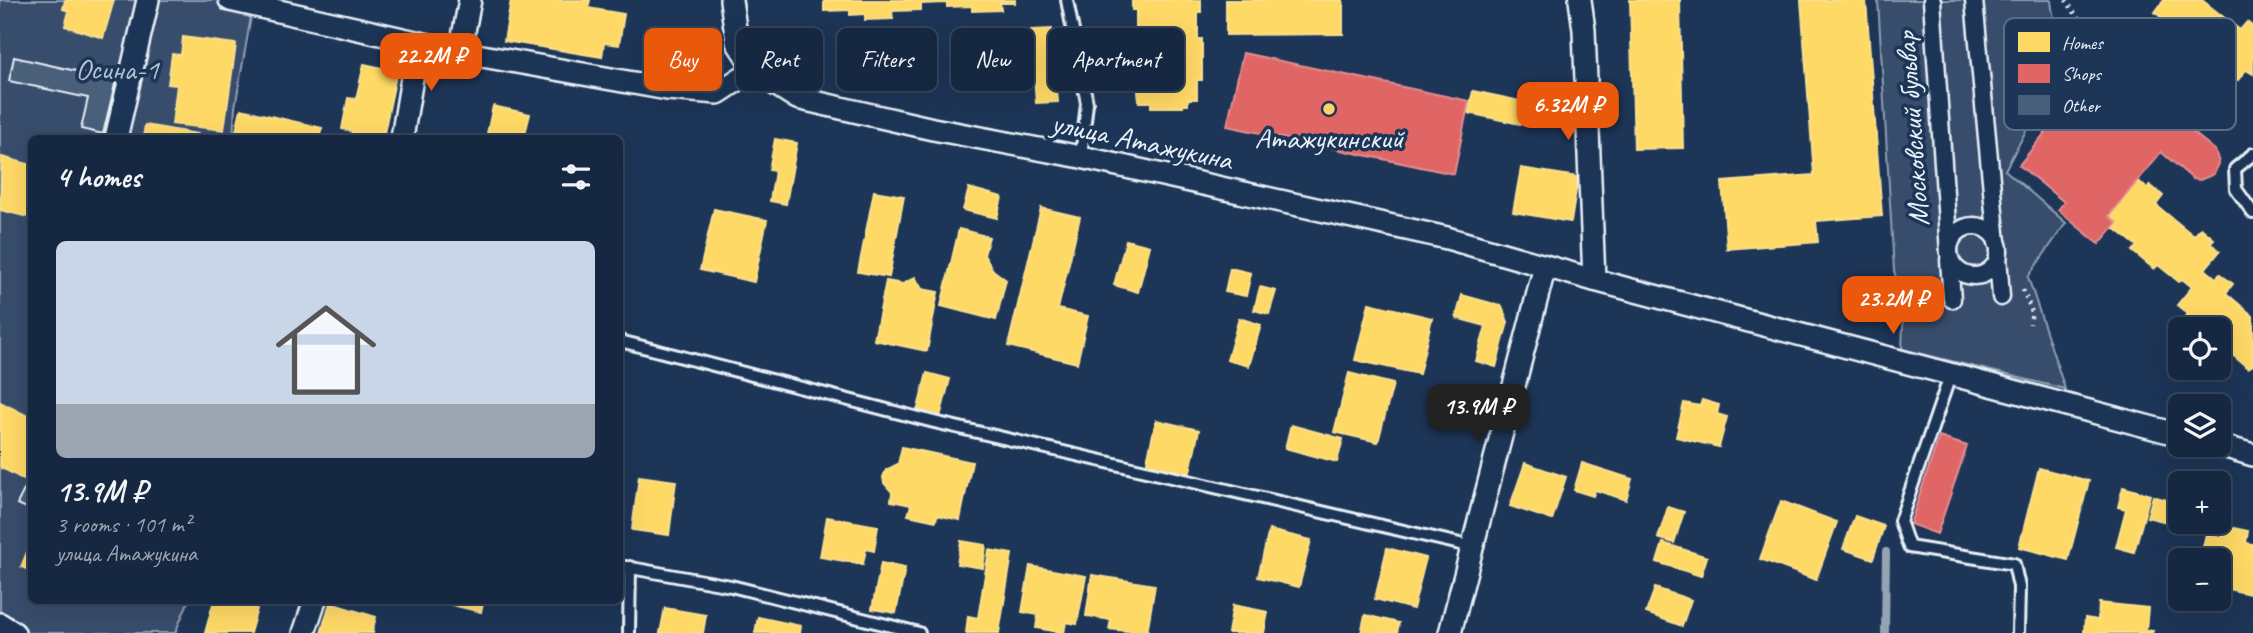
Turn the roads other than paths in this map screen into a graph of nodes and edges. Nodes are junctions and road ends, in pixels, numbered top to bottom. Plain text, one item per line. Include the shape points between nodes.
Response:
1 (148, 0) edge
2 (230, 0) edge
3 (470, 0) edge
4 (731, 0) edge
5 (1067, 0) edge
6 (1580, 0) edge
7 (1932, 0) edge
8 (1974, 0) edge
9 (736, 35) edge
10 (418, 42) junction
11 (460, 52) junction
12 (736, 81) edge
13 (786, 91) edge
14 (117, 135) edge
15 (402, 135) edge
16 (2253, 154) edge
17 (1081, 157) junction
18 (2253, 212) edge
19 (1997, 249) junction
20 (1949, 254) junction
21 (1545, 266) junction
22 (1594, 280) junction
23 (2001, 297) dead end
24 (1952, 299) dead end
25 (623, 342) edge
26 (1951, 373) junction
27 (2168, 432) edge
28 (2231, 448) edge
29 (2253, 455) edge
30 (1473, 547) junction
31 (625, 566) edge
32 (314, 604) edge
33 (0, 624) edge
34 (14, 633) edge
35 (304, 633) edge
36 (629, 633) edge
37 (919, 633) edge
38 (1450, 633) edge
39 (2018, 633) edge

1 - 14 street
2 - 10 street
3 - 11 street
4 - 9 street, улица Атажукина
5 - 17 lane via 1087,103
6 - 22 street
7 - 20 street, Московский бульвар
8 - 19 street
10 - 11 street
10 - 15 street
11 - 12 street via 667,89 718,93
13 - 17 street, улица Атажукина via 825,106
16 - 18 lane via 2235,169 2236,189
17 - 21 street, улица Атажукина via 1447,238
19 - 20 street via 1993,267 1976,276 1958,270
19 - 20 street via 1989,232 1971,226 1954,235
19 - 23 street
20 - 24 street, Московский бульвар
21 - 22 street, улица Атажукина
21 - 30 street
22 - 26 street, улица Атажукина
25 - 30 lane via 934,422
26 - 27 street, улица Атажукина
26 - 39 lane via 1900,521 1909,547 2014,564 2020,587
28 - 29 street
30 - 38 street
31 - 36 lane
31 - 37 lane via 731,586
32 - 35 street
33 - 34 street

